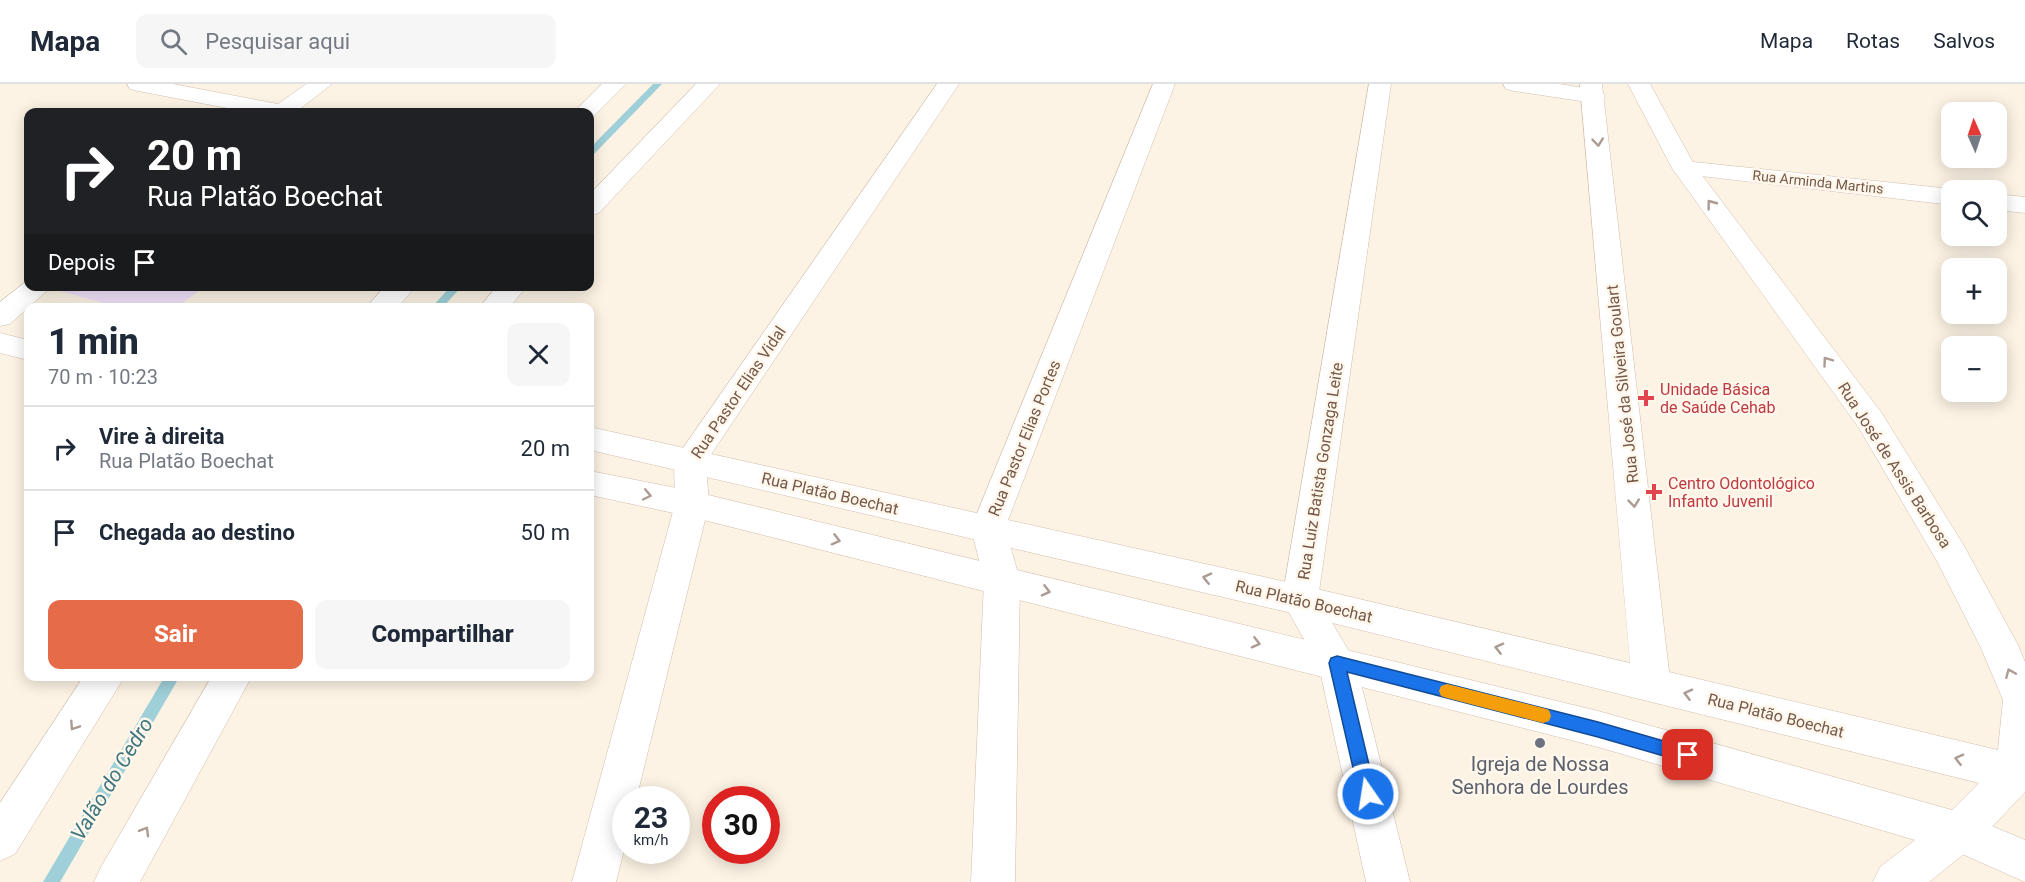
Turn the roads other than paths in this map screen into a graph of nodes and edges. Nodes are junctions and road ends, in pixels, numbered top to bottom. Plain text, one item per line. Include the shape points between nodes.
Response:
1 (138, 84) edge
2 (321, 84) edge
3 (615, 84) edge
4 (709, 84) edge
5 (948, 84) edge
6 (1164, 84) edge
7 (1380, 84) edge
8 (1514, 84) edge
9 (1639, 84) edge
10 (1593, 90) edge
11 (261, 108) edge
12 (287, 108) edge
13 (589, 108) edge
14 (1684, 168) junction
15 (1941, 196) edge
16 (2007, 203) edge
17 (594, 204) edge
18 (2025, 205) edge
19 (397, 291) edge
20 (508, 291) edge
21 (385, 303) edge
22 (498, 303) edge
23 (0, 343) edge
24 (24, 349) edge
25 (594, 440) edge
26 (690, 461) junction
27 (594, 484) edge
28 (692, 504) junction
29 (988, 528) junction
30 (1002, 580) junction
31 (1300, 600) junction
32 (1337, 663) junction
33 (103, 681) edge
34 (230, 681) edge
35 (1652, 685) junction
36 (2016, 773) junction
37 (1959, 832) junction
38 (0, 840) edge
39 (2025, 862) edge
40 (116, 882) edge
41 (594, 882) edge
42 (993, 882) edge
43 (1388, 882) edge
44 (1895, 882) edge

1 - 11 street
2 - 12 street
3 - 13 street
4 - 17 street
5 - 26 street, Rua Pastor Elias Vidal
6 - 29 street, Rua Pastor Elias Portes
7 - 31 street, Rua Luiz Batista Gonzaga Leite
8 - 10 street
9 - 14 street, Rua José de Assis Barbosa
10 -> 35 street, Rua José da Silveira Goulart
14 - 15 street, Rua Arminda Martins
36 -> 14 street, Rua José de Assis Barbosa via 2022,700 1999,645 1952,554 1870,420
16 - 18 street
19 - 21 street
20 - 22 street
23 - 24 street
25 - 26 street, Rua Platão Boechat
26 - 28 street, Rua Pastor Elias Vidal
26 - 29 street, Rua Platão Boechat
27 -> 28 street
28 -> 30 street
28 - 41 street, Rua Pastor Elias Vidal
29 - 30 street, Rua Pastor Elias Portes
31 -> 29 street, Rua Platão Boechat
30 -> 32 street
30 - 42 street, Rua Pastor Elias Portes
31 - 32 street, Rua Luiz Batista Gonzaga Leite
35 -> 31 street, Rua Platão Boechat
32 - 37 street via 1598,729
32 - 43 street, Rua Luiz Batista Gonzaga Leite
33 -> 38 street
40 -> 34 street
36 -> 35 street, Rua Platão Boechat
36 - 37 street
37 - 39 street
37 - 44 street

